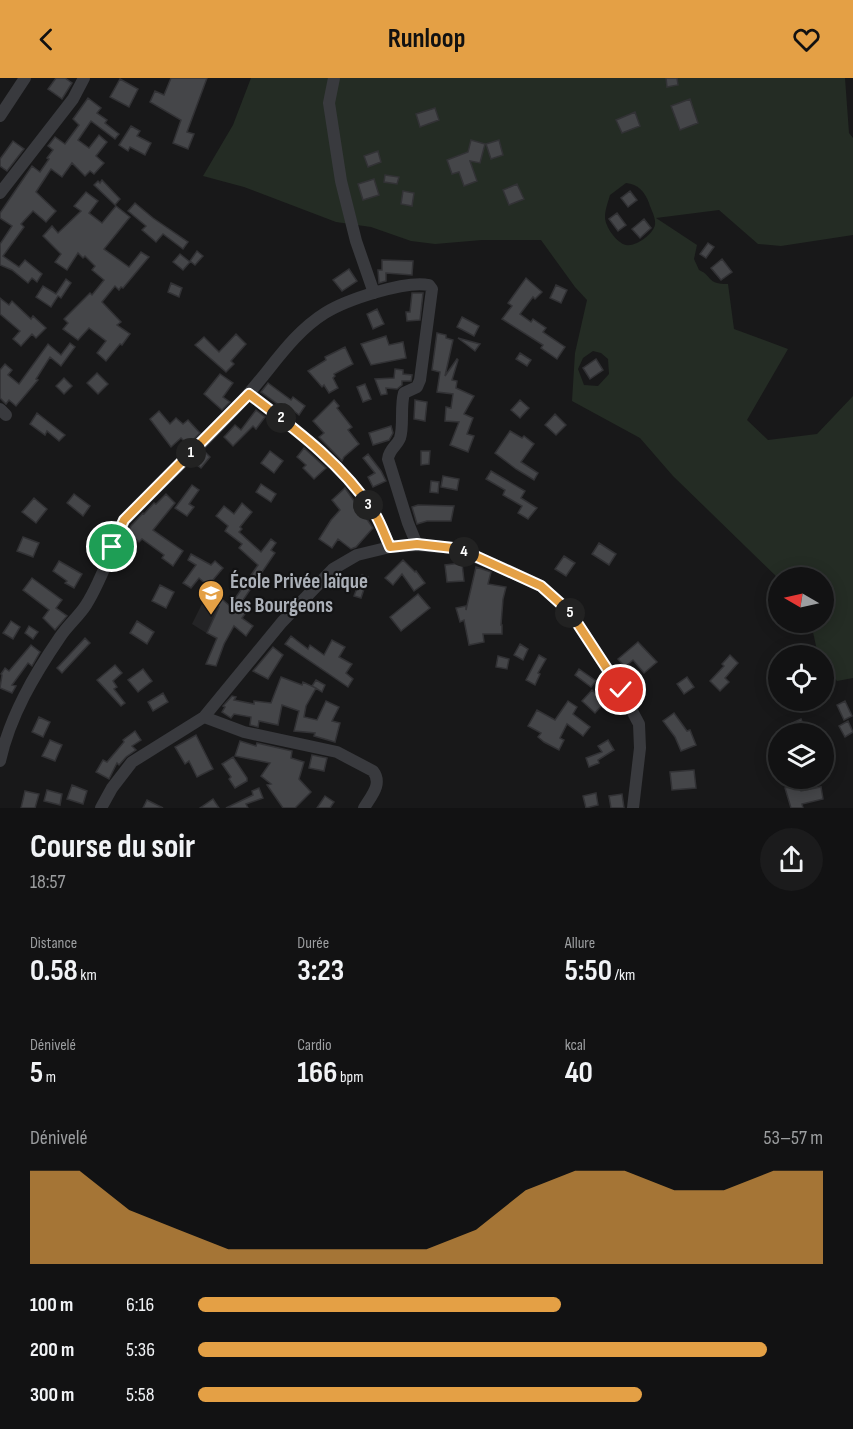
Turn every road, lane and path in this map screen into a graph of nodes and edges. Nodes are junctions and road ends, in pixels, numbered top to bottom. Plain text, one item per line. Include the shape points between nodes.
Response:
1 (24, 78) edge
2 (84, 78) edge
3 (334, 78) edge
4 (0, 116) edge
5 (0, 193) edge
6 (374, 293) junction
7 (249, 394) junction
8 (417, 544) junction
9 (390, 547) junction
10 (204, 717) junction
11 (0, 761) edge
12 (101, 808) edge
13 (364, 808) edge
14 (633, 808) edge

1 - 4 street
2 - 5 street via 73,99
3 - 6 street via 329,103 341,181
6 - 7 street via 316,320 276,359
6 - 8 street via 419,283 432,289 420,380 417,387 404,393 400,437 388,459
7 - 9 street via 332,463 374,513
7 - 11 street via 124,520 105,570 85,607 61,635 28,688 6,735
8 - 9 street
8 - 14 street via 453,548 501,567 541,586 570,612 639,724
9 - 10 street via 357,555 333,568 282,622
10 - 12 street via 132,762
10 - 13 street via 244,732 337,752 374,771 378,785

